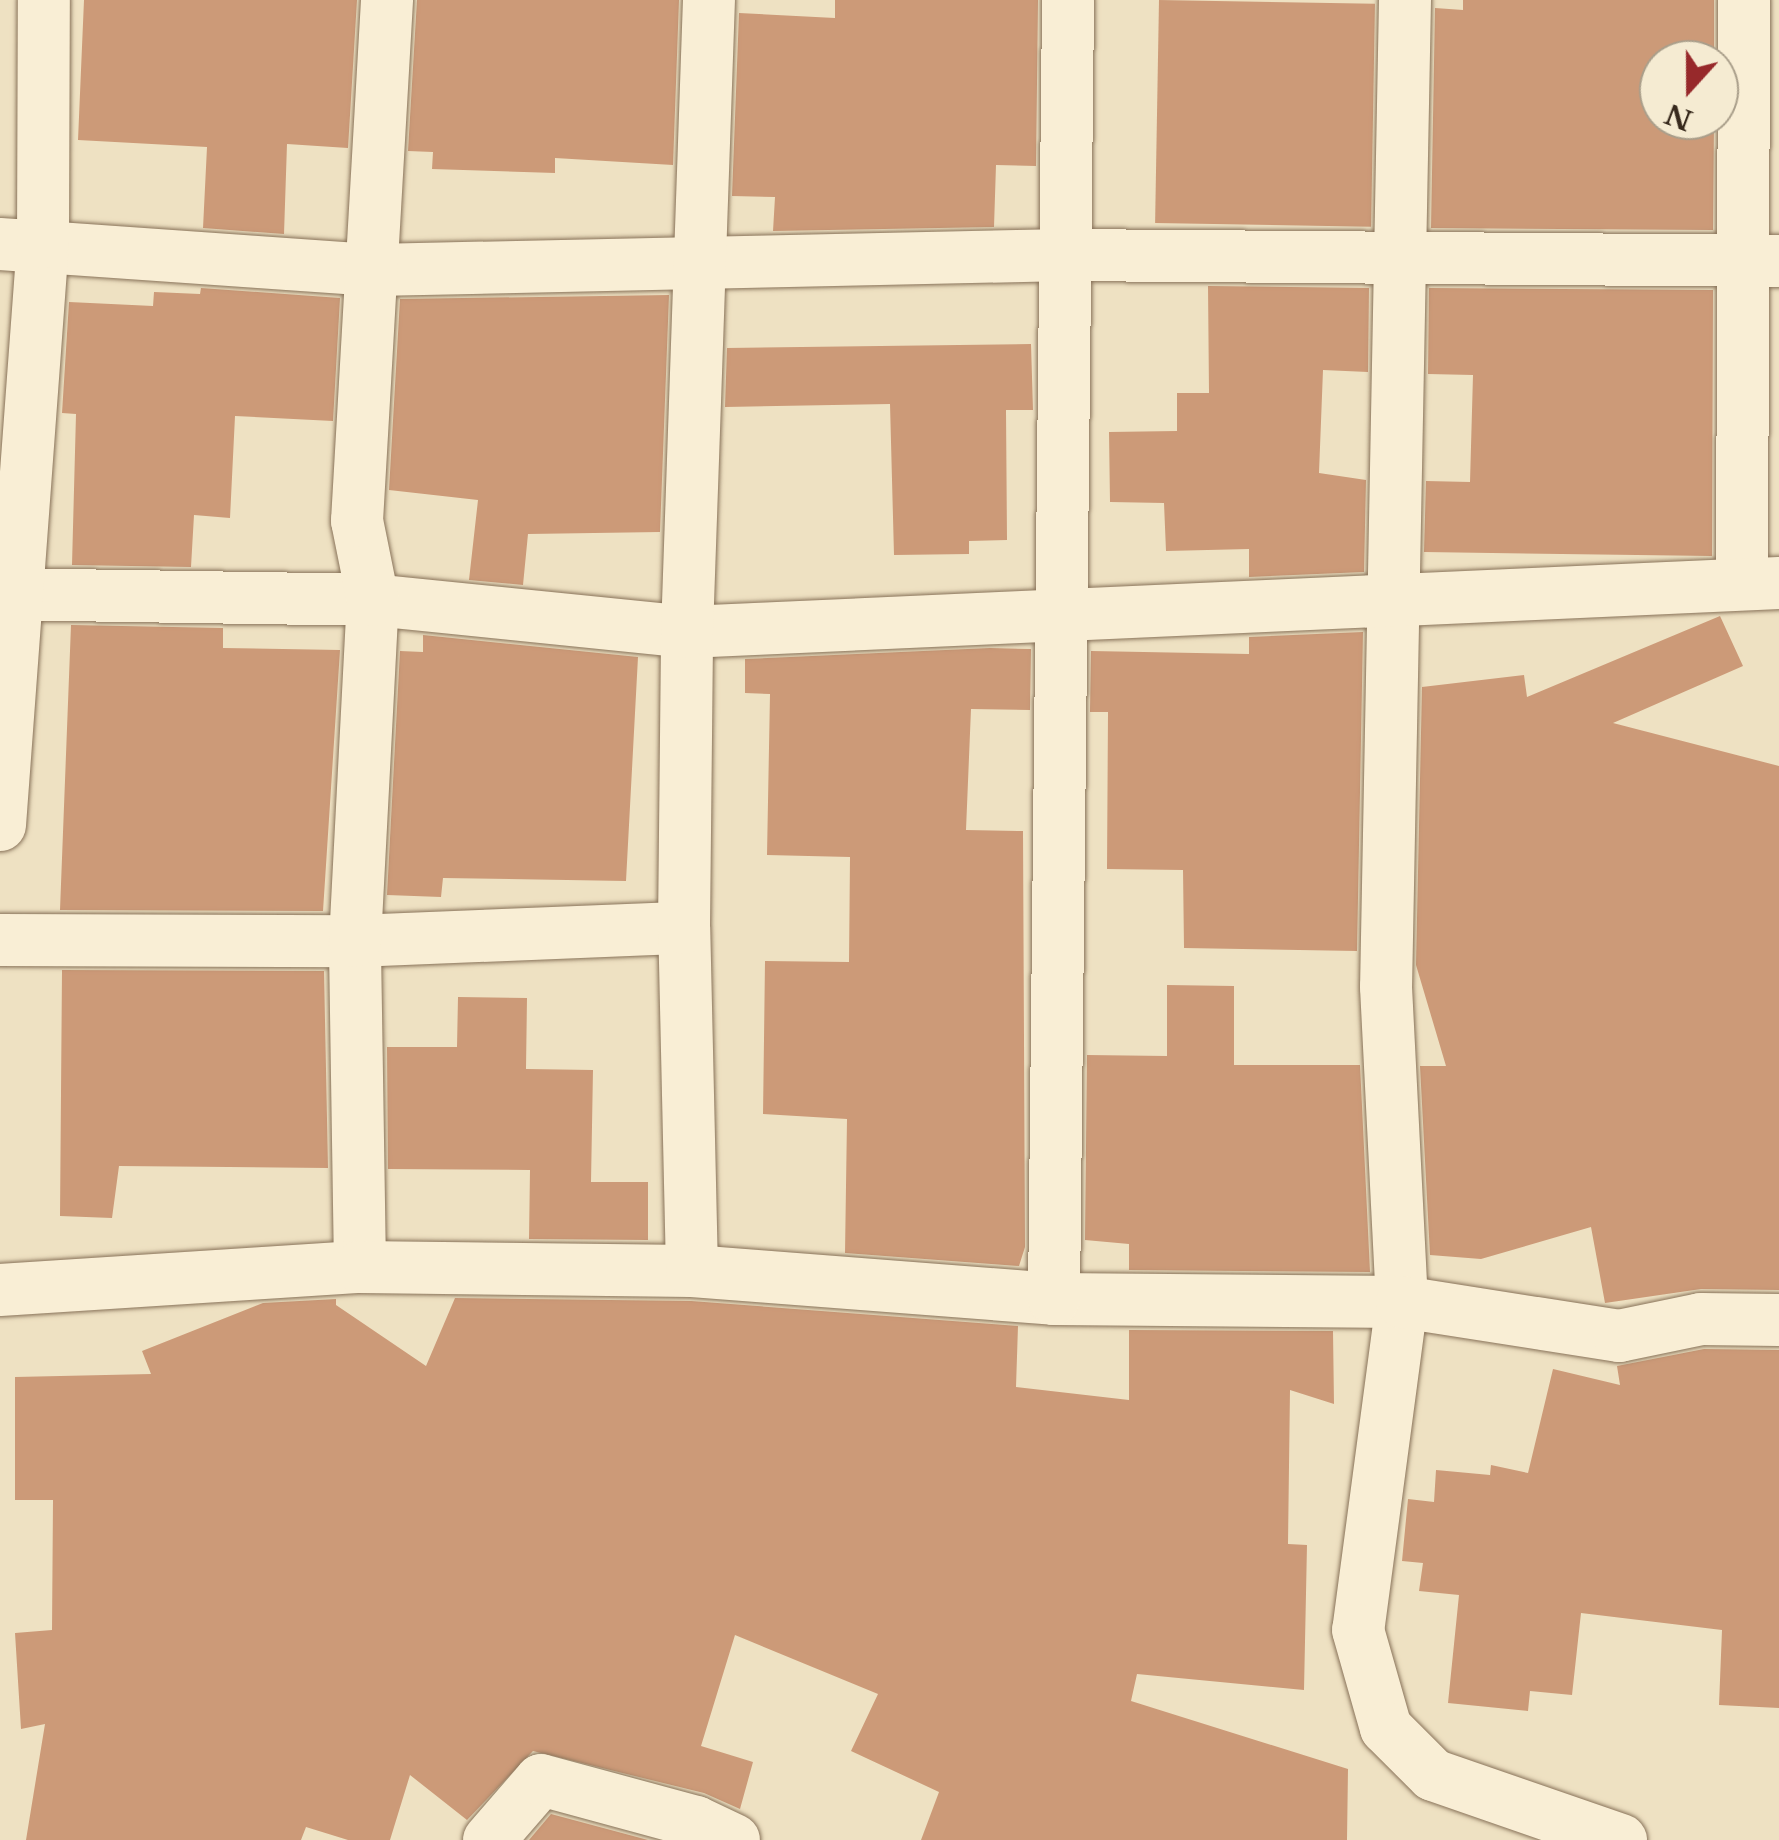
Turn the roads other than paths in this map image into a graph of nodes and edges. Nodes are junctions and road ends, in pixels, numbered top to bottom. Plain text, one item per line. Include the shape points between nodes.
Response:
1 (44, 0) edge
2 (387, 0) edge
3 (709, 0) edge
4 (1068, 0) edge
5 (1405, 0) edge
6 (1744, 0) edge
7 (21, 243) edge
8 (1066, 255) junction
9 (1400, 257) junction
10 (1759, 261) edge
11 (699, 263) junction
12 (374, 270) junction
13 (1761, 584) edge
14 (6, 594) edge
15 (373, 600) junction
16 (1393, 600) junction
17 (1064, 615) junction
18 (687, 632) junction
19 (0, 825) edge
20 (684, 928) junction
21 (0, 940) edge
22 (355, 941) junction
23 (360, 1266) junction
24 (692, 1270) junction
25 (0, 1290) edge
26 (1054, 1299) junction
27 (1402, 1302) junction
28 (1779, 1320) edge
29 (489, 1840) edge
30 (734, 1840) edge
31 (1621, 1840) edge

1 - 7 street
2 - 12 street
3 - 11 street
4 - 8 street
5 - 9 street
6 - 10 street
7 - 12 street
7 - 14 street
8 - 9 street
8 - 11 street
8 - 17 street
9 - 10 street
9 - 16 street
10 - 13 street
11 - 12 street
11 - 18 street
12 - 15 street via 357,521
13 - 16 street
14 - 15 street
14 - 19 street
15 - 18 street
15 - 22 street
16 - 17 street
16 - 27 street via 1386,987
17 - 18 street
17 - 26 street
18 - 20 street
20 - 22 street
20 - 24 street
21 - 22 street
22 - 23 street
23 - 24 street
23 - 25 street
24 - 26 street
26 - 27 street
27 - 28 street via 1619,1336 1701,1319
27 - 31 street via 1358,1630 1386,1728 1432,1775
29 - 30 street via 541,1780 696,1822

